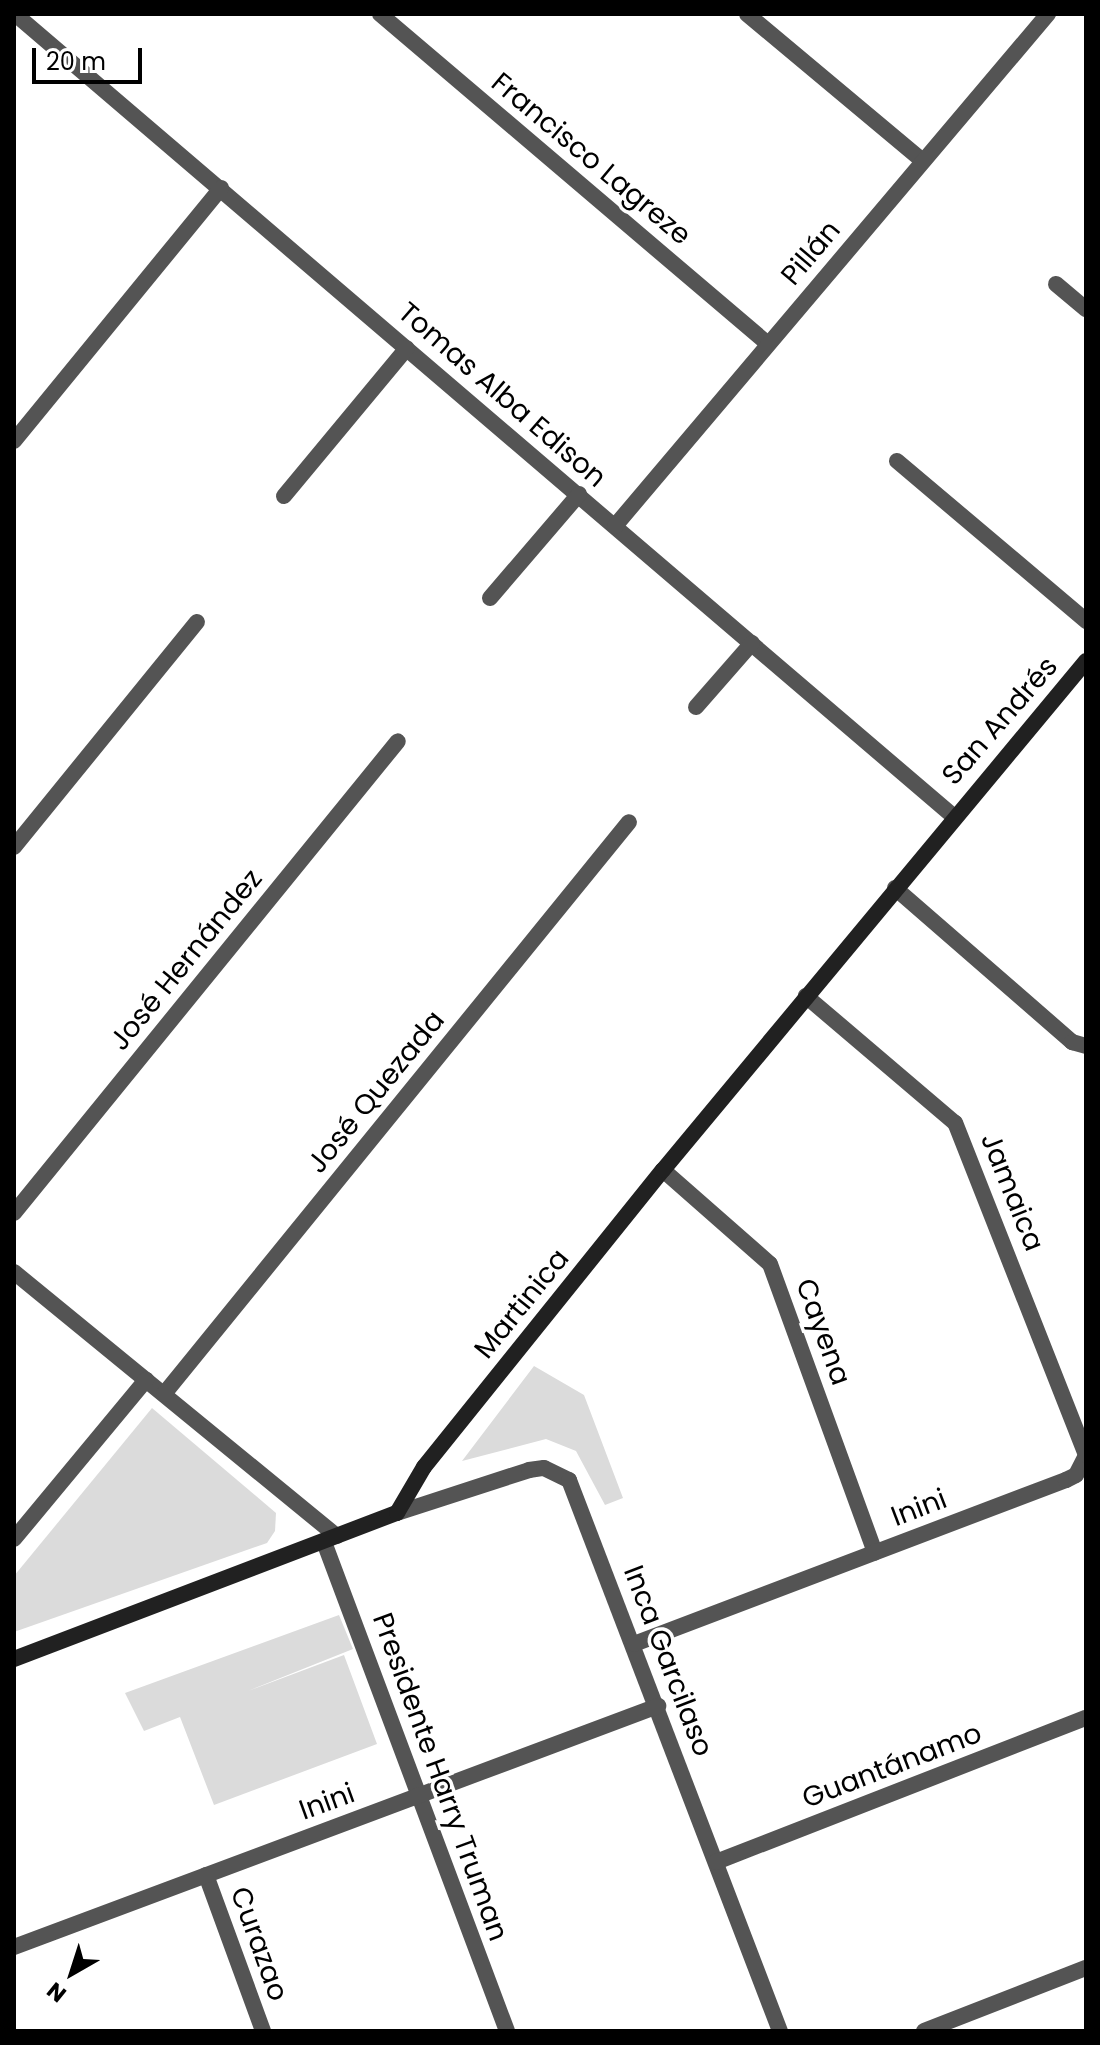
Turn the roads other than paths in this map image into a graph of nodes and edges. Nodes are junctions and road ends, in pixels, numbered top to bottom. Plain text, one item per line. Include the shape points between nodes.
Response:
1 (15, 14) edge
2 (380, 14) edge
3 (747, 14) edge
4 (1048, 14) edge
5 (923, 161) junction
6 (221, 188) junction
7 (1056, 284) dead end
8 (1086, 309) edge
9 (768, 344) junction
10 (407, 348) junction
11 (14, 441) edge
12 (897, 461) dead end
13 (579, 494) junction
14 (284, 496) dead end
15 (615, 526) junction
16 (490, 598) dead end
17 (1086, 621) edge
18 (197, 622) dead end
19 (752, 643) junction
20 (1086, 661) edge
21 (696, 707) dead end
22 (398, 741) dead end
23 (953, 816) junction
24 (629, 822) dead end
25 (14, 847) edge
26 (895, 888) junction
27 (806, 996) junction
28 (1086, 1046) edge
29 (663, 1170) junction
30 (14, 1213) edge
31 (14, 1272) edge
32 (146, 1380) junction
33 (164, 1394) junction
34 (1083, 1465) joint
35 (397, 1513) junction
36 (14, 1539) edge
37 (330, 1539) junction
38 (875, 1552) junction
39 (634, 1644) junction
40 (14, 1659) edge
41 (658, 1706) junction
42 (1086, 1718) edge
43 (419, 1796) junction
44 (716, 1862) junction
45 (206, 1875) junction
46 (14, 1947) edge
47 (1086, 1968) edge
48 (263, 2031) edge
49 (507, 2031) edge
50 (780, 2031) edge
51 (924, 2031) edge

1 - 6 street, Tomas Alba Edison
2 - 9 street, Francisco Lagreze
3 - 5 street
4 - 5 street, Pillán
5 - 9 street, Pillán
6 - 10 street, Tomas Alba Edison
6 - 11 street
7 - 8 street
9 - 15 street, Pillán
10 - 13 street, Tomas Alba Edison
10 - 14 street
12 - 17 street
13 - 15 street, Tomas Alba Edison
13 - 16 street
15 - 19 street, Tomas Alba Edison
18 - 25 street
19 - 21 street
19 - 23 street, Tomas Alba Edison
20 - 23 street, San Andrés
22 - 30 street, José Hernández
23 - 26 street, Martinica
24 - 33 street, José Quezada
26 - 27 street, Martinica
26 - 28 street via 1072,1042
27 - 29 street, Martinica
27 - 34 street, Jamaica via 935,1102 963,1137 1085,1446
29 - 35 street, Martinica via 424,1467
29 - 38 street, Cayena via 770,1264
31 - 32 street
32 - 33 street
32 - 36 street
33 - 37 street
34 - 38 street, Inini via 1066,1480
35 - 37 street
35 - 39 street, Inca Garcilaso via 529,1470 557,1471 578,1493
37 - 40 street
37 - 43 street, Presidente Harry Truman
38 - 39 street, Inini
39 - 41 street, Inca Garcilaso
41 - 43 street, Inini
41 - 44 street, Inca Garcilaso
42 - 44 street, Guantánamo
43 - 45 street, Inini
43 - 49 street, Presidente Harry Truman
44 - 50 street, Inca Garcilaso
45 - 46 street, Inini
45 - 48 street, Curazao
47 - 51 street

